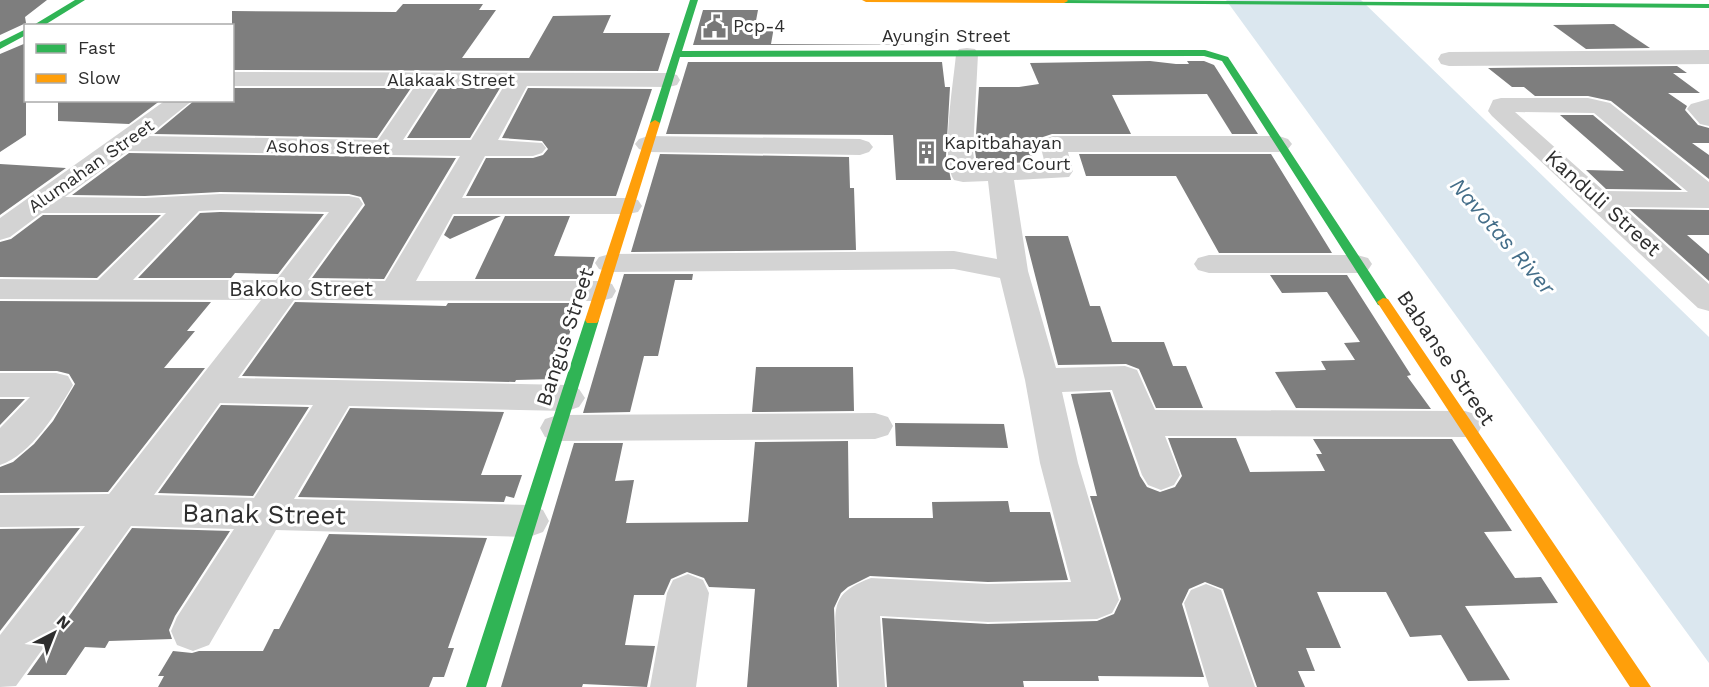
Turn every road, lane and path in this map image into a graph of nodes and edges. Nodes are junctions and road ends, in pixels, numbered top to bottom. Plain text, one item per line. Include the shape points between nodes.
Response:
1 (81, 0) edge
2 (694, 0) edge
3 (866, 0) edge
4 (1709, 6) edge
5 (39, 24) edge
6 (24, 32) edge
7 (0, 46) edge
8 (677, 54) junction
9 (967, 54) junction
10 (1216, 55) joint
11 (1709, 57) edge
12 (1449, 59) dead end
13 (234, 79) edge
14 (431, 80) junction
15 (519, 80) junction
16 (669, 80) junction
17 (179, 102) edge
18 (1709, 106) edge
19 (1709, 119) edge
20 (124, 143) junction
21 (648, 144) junction
22 (1279, 144) junction
23 (860, 147) dead end
24 (385, 148) junction
25 (477, 148) junction
26 (533, 148) dead end
27 (1000, 173) junction
28 (1709, 195) edge
29 (1600, 200) junction
30 (1709, 200) edge
31 (191, 204) junction
32 (34, 205) junction
33 (443, 206) junction
34 (628, 207) junction
35 (0, 231) edge
36 (1209, 264) dead end
37 (1357, 264) junction
38 (1672, 267) junction
39 (1709, 267) edge
40 (1013, 271) junction
41 (606, 277) junction
42 (0, 289) edge
43 (106, 289) junction
44 (285, 289) junction
45 (395, 290) junction
46 (1709, 301) edge
47 (1042, 380) junction
48 (0, 385) edge
49 (209, 390) junction
50 (338, 394) junction
51 (563, 413) junction
52 (1141, 423) junction
53 (1466, 424) junction
54 (874, 426) dead end
55 (0, 451) edge
56 (1161, 475) dead end
57 (119, 510) junction
58 (0, 511) edge
59 (265, 513) junction
60 (529, 521) junction
61 (688, 593) dead end
62 (1206, 603) dead end
63 (193, 631) dead end
64 (0, 671) edge
65 (476, 687) edge
66 (673, 687) edge
67 (862, 687) edge
68 (1232, 687) edge
69 (1641, 687) edge

1 - 5 street
2 - 8 street, Bangus Street
3 - 4 street
6 - 7 street
8 - 9 street, Ayungin Street
8 - 16 street, Bangus Street
9 - 10 street, Ayungin Street
9 - 27 street via 960,151 963,174
10 - 22 street, Babanse Street via 1225,59
11 - 12 street
13 - 14 street, Alakaak Street
14 - 15 street, Alakaak Street
14 - 24 street
15 - 16 street, Alakaak Street
15 - 25 street via 485,141
16 - 21 street, Bangus Street
17 - 20 street, Alumahan Street
18 - 19 street via 1699,109
20 - 24 street, Asohos Street
20 - 32 street, Alumahan Street
21 - 23 street
21 - 34 street, Bangus Street
22 - 27 street via 1053,144 1060,171
22 - 37 street, Babanse Street
24 - 25 street, Asohos Street
25 - 26 street, Asohos Street
25 - 33 street
27 - 40 street
28 - 29 street, Kanduli Street via 1602,108 1501,105 1500,111
29 - 30 street
29 - 38 street, Kanduli Street
31 - 32 street
31 - 43 street
31 - 44 street via 349,204
32 - 35 street, Alumahan Street
33 - 34 street
33 - 45 street
34 - 41 street, Bangus Street
36 - 37 street
37 - 53 street, Babanse Street
38 - 39 street
38 - 46 street, Kanduli Street
40 - 41 street, Bakoko Street via 954,260
40 - 47 street
41 - 45 street, Bakoko Street
41 - 51 street, Bangus Street
42 - 43 street, Bakoko Street
43 - 44 street, Bakoko Street
44 - 45 street, Bakoko Street
44 - 49 street
47 - 52 street via 1125,378
47 - 67 street via 1059,463 1097,600 988,603 871,597 856,609
48 - 55 street via 56,385 40,410
49 - 50 street
49 - 57 street
50 - 51 street
50 - 59 street
51 - 54 street
51 - 60 street, Bangus Street
52 - 53 street
52 - 56 street
53 - 69 street, Babanse Street
57 - 58 street, Banak Street
57 - 59 street, Banak Street
57 - 64 street
59 - 60 street, Banak Street
59 - 63 street
60 - 65 street, Bangus Street
61 - 66 street
62 - 68 street

